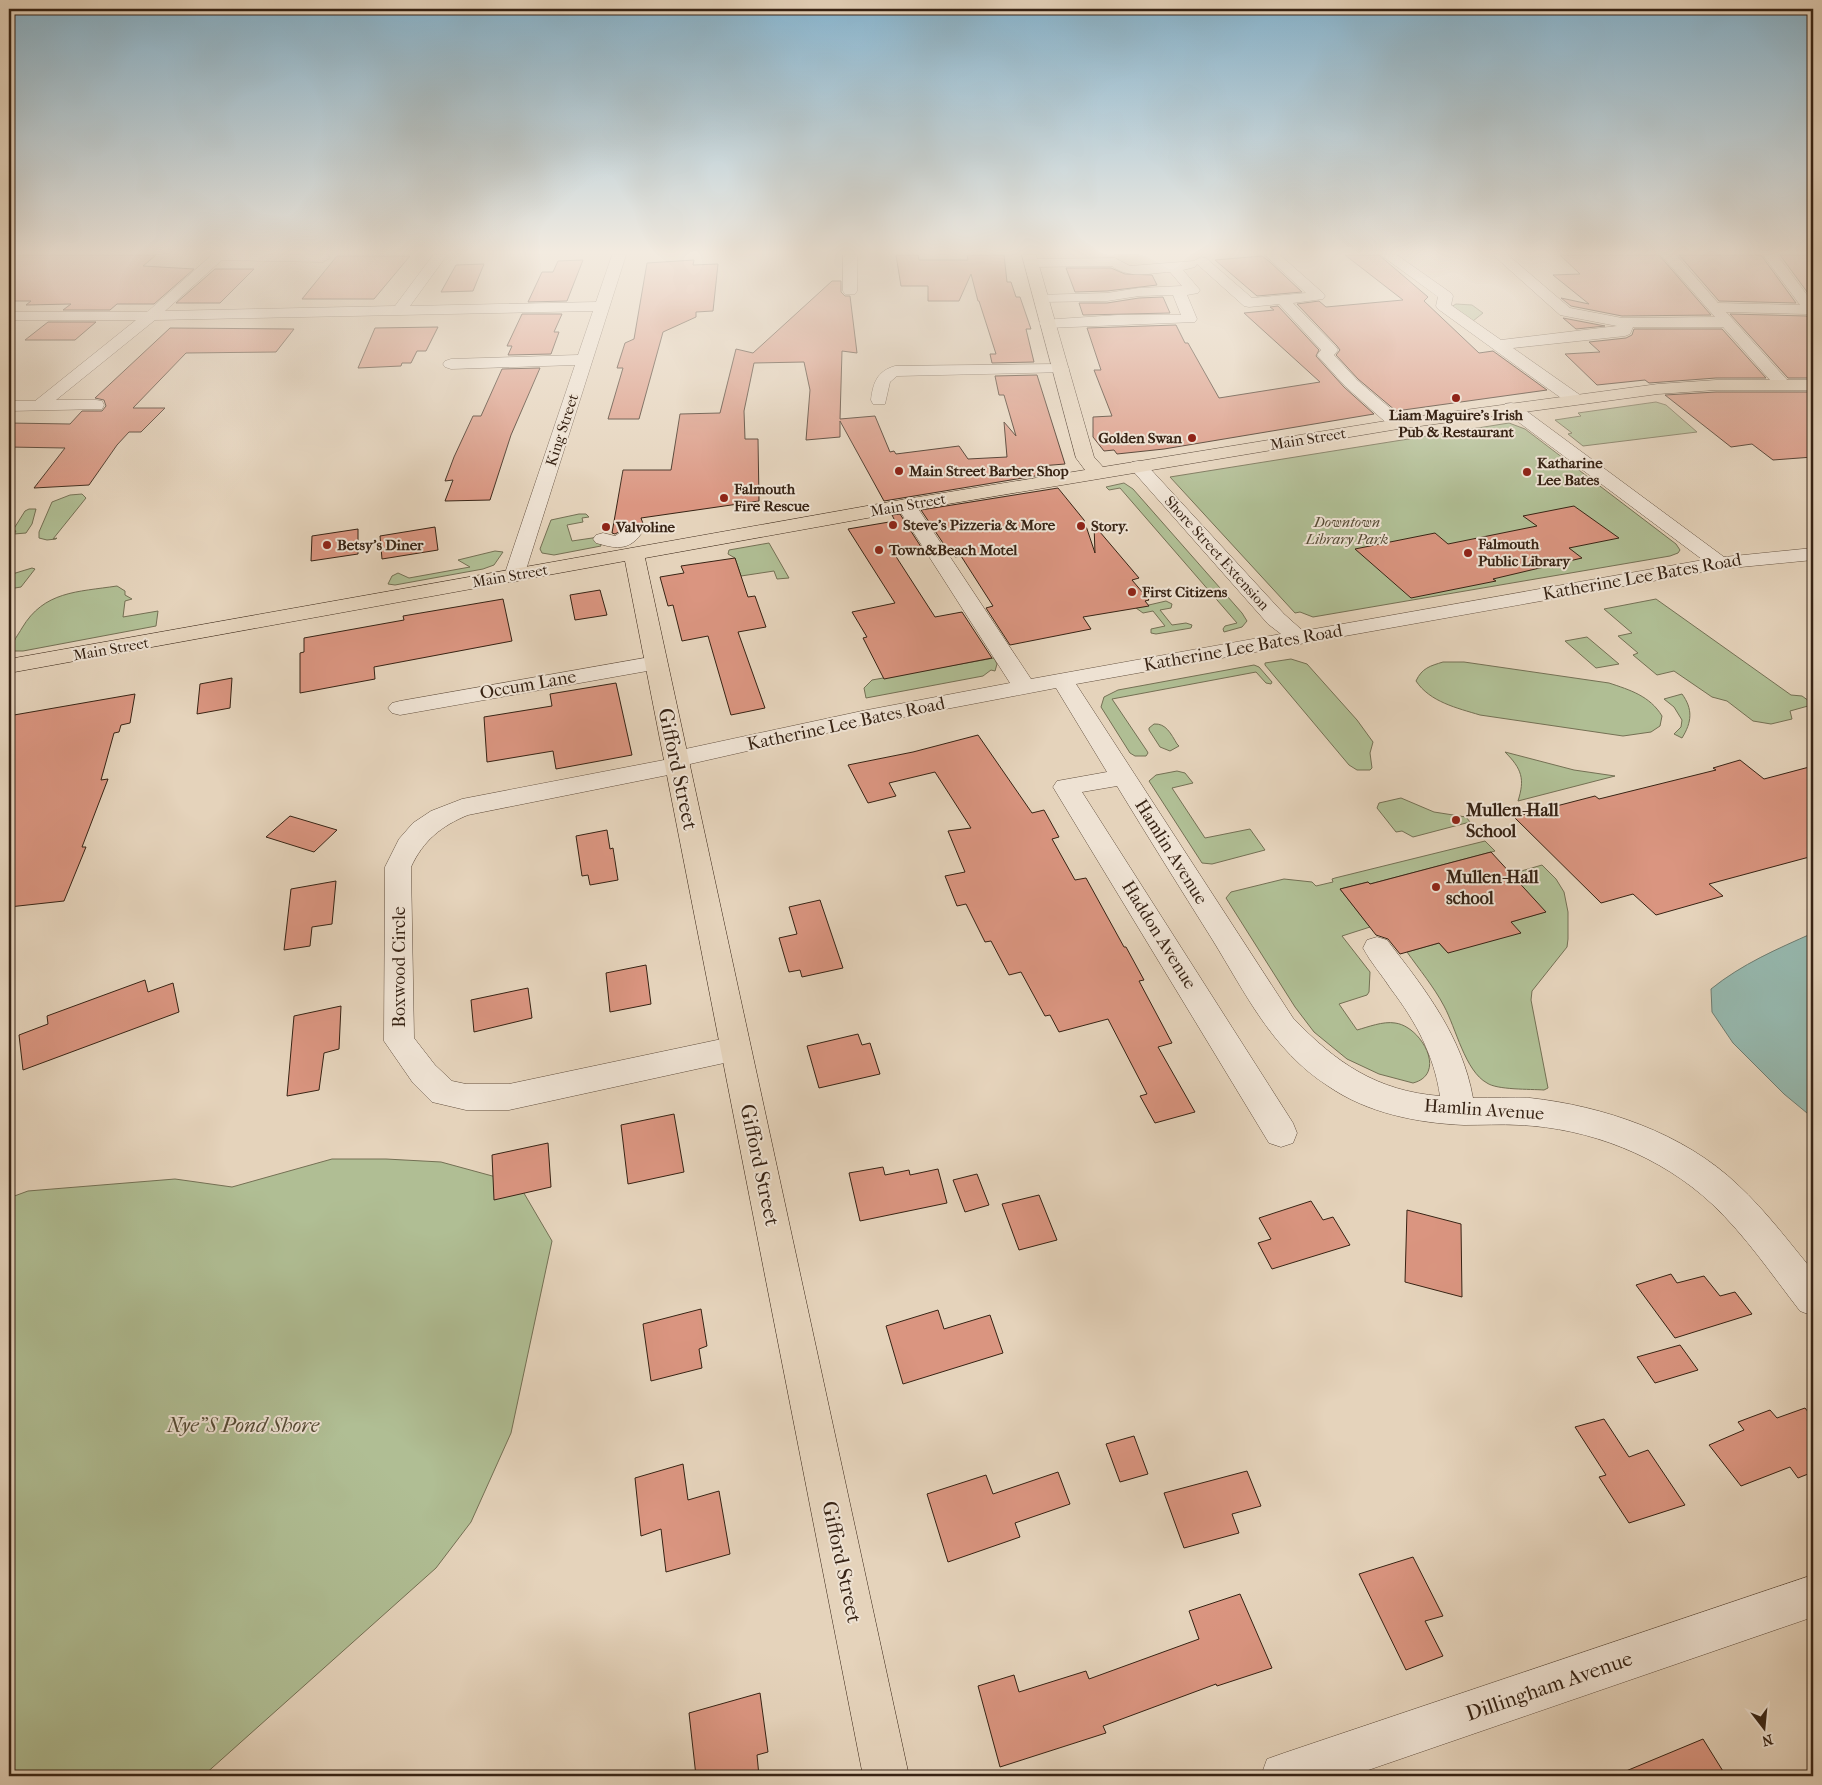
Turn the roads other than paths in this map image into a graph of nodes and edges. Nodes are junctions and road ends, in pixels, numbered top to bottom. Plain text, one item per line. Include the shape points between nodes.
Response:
1 (123, 338) edge
2 (591, 338) edge
3 (1052, 338) edge
4 (1319, 338) edge
5 (1490, 338) edge
6 (1560, 338) edge
7 (1741, 338) edge
8 (1500, 345) junction
9 (584, 360) junction
10 (451, 364) dead end
11 (1060, 369) junction
12 (1783, 384) junction
13 (1813, 385) edge
14 (1574, 399) junction
15 (879, 400) dead end
16 (40, 405) junction
17 (96, 405) dead end
18 (9, 406) edge
19 (1511, 408) junction
20 (1398, 424) junction
21 (1138, 466) junction
22 (1097, 472) junction
23 (906, 505) junction
24 (621, 542) junction
25 (1813, 554) edge
26 (1720, 563) junction
27 (514, 576) junction
28 (1298, 638) junction
29 (656, 662) junction
30 (9, 666) edge
31 (1062, 680) junction
32 (1025, 688) junction
33 (400, 708) dead end
34 (677, 762) junction
35 (1124, 776) junction
36 (1377, 948) dead end
37 (736, 1049) junction
38 (1459, 1111) junction
39 (1281, 1133) dead end
40 (1813, 1298) edge
41 (1813, 1596) edge
42 (886, 1776) edge
43 (1284, 1776) edge

1 - 16 street
2 - 9 street, King Street
3 - 11 main road
4 - 20 street via 1330,350 1326,355 1351,383
5 - 8 street
6 - 8 street
7 - 12 street
8 - 14 street
9 - 10 street
9 - 27 street, King Street
11 - 15 street via 895,371 882,380
11 - 22 main road via 1086,458
12 - 13 main road, Main Street
12 - 14 main road, Main Street via 1685,387
14 - 19 main road, Main Street
16 - 17 street
16 - 18 street
19 - 20 main road, Main Street
19 - 26 street
20 - 21 main road, Main Street
21 - 22 main road, Main Street
21 - 28 street, Shore Street Extension via 1276,619
22 - 23 main road, Main Street
23 - 24 main road, Main Street
23 - 32 street
24 - 27 main road, Main Street
24 - 29 main road, Gifford Street
25 - 26 street, Katherine Lee Bates Road
26 - 28 street, Katherine Lee Bates Road
27 - 30 main road, Main Street
28 - 31 street, Katherine Lee Bates Road
29 - 33 street, Occum Lane
29 - 34 main road, Gifford Street
31 - 32 street, Katherine Lee Bates Road
31 - 35 street, Hamlin Avenue
32 - 34 street, Katherine Lee Bates Road via 862,718
34 - 37 main road, Gifford Street
34 - 37 street, Boxwood Circle via 468,806 421,830 405,849 398,867 399,1041 443,1093 466,1098 509,1097
35 - 38 street, Hamlin Avenue via 1282,1027 1301,1049 1323,1068 1387,1100
35 - 39 street, Haddon Avenue via 1066,788
36 - 38 street via 1434,1028 1451,1069
37 - 42 main road, Gifford Street
38 - 40 street, Hamlin Avenue via 1527,1112 1580,1120 1654,1146 1702,1176 1736,1205
41 - 43 street, Dillingham Avenue

